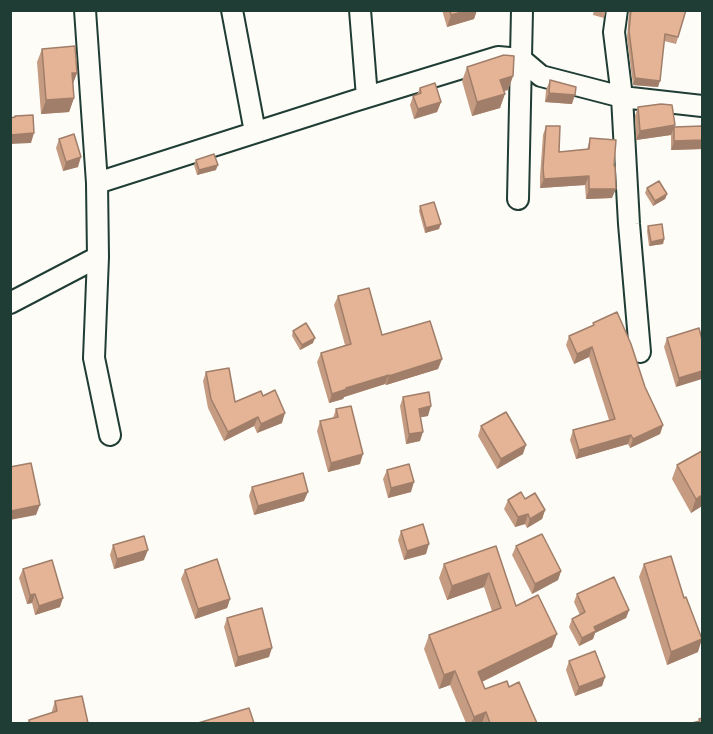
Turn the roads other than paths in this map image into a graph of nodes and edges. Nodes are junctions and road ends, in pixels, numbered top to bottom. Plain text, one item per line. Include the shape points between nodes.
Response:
1 (85, 10) edge
2 (232, 10) edge
3 (360, 10) edge
4 (522, 10) edge
5 (617, 10) edge
6 (521, 60) junction
7 (367, 97) junction
8 (622, 97) junction
9 (702, 106) edge
10 (255, 132) junction
11 (97, 183) junction
12 (518, 199) dead end
13 (98, 257) junction
14 (10, 303) edge
15 (640, 352) dead end
16 (110, 435) dead end

1 - 11 street
2 - 10 street
3 - 7 street
4 - 6 street
5 - 8 street via 614,32
6 - 7 street via 498,57
6 - 8 street via 541,76
6 - 12 street
7 - 10 street
8 - 9 street
8 - 15 street
10 - 11 street
11 - 13 street
13 - 14 street
13 - 16 street via 94,358

